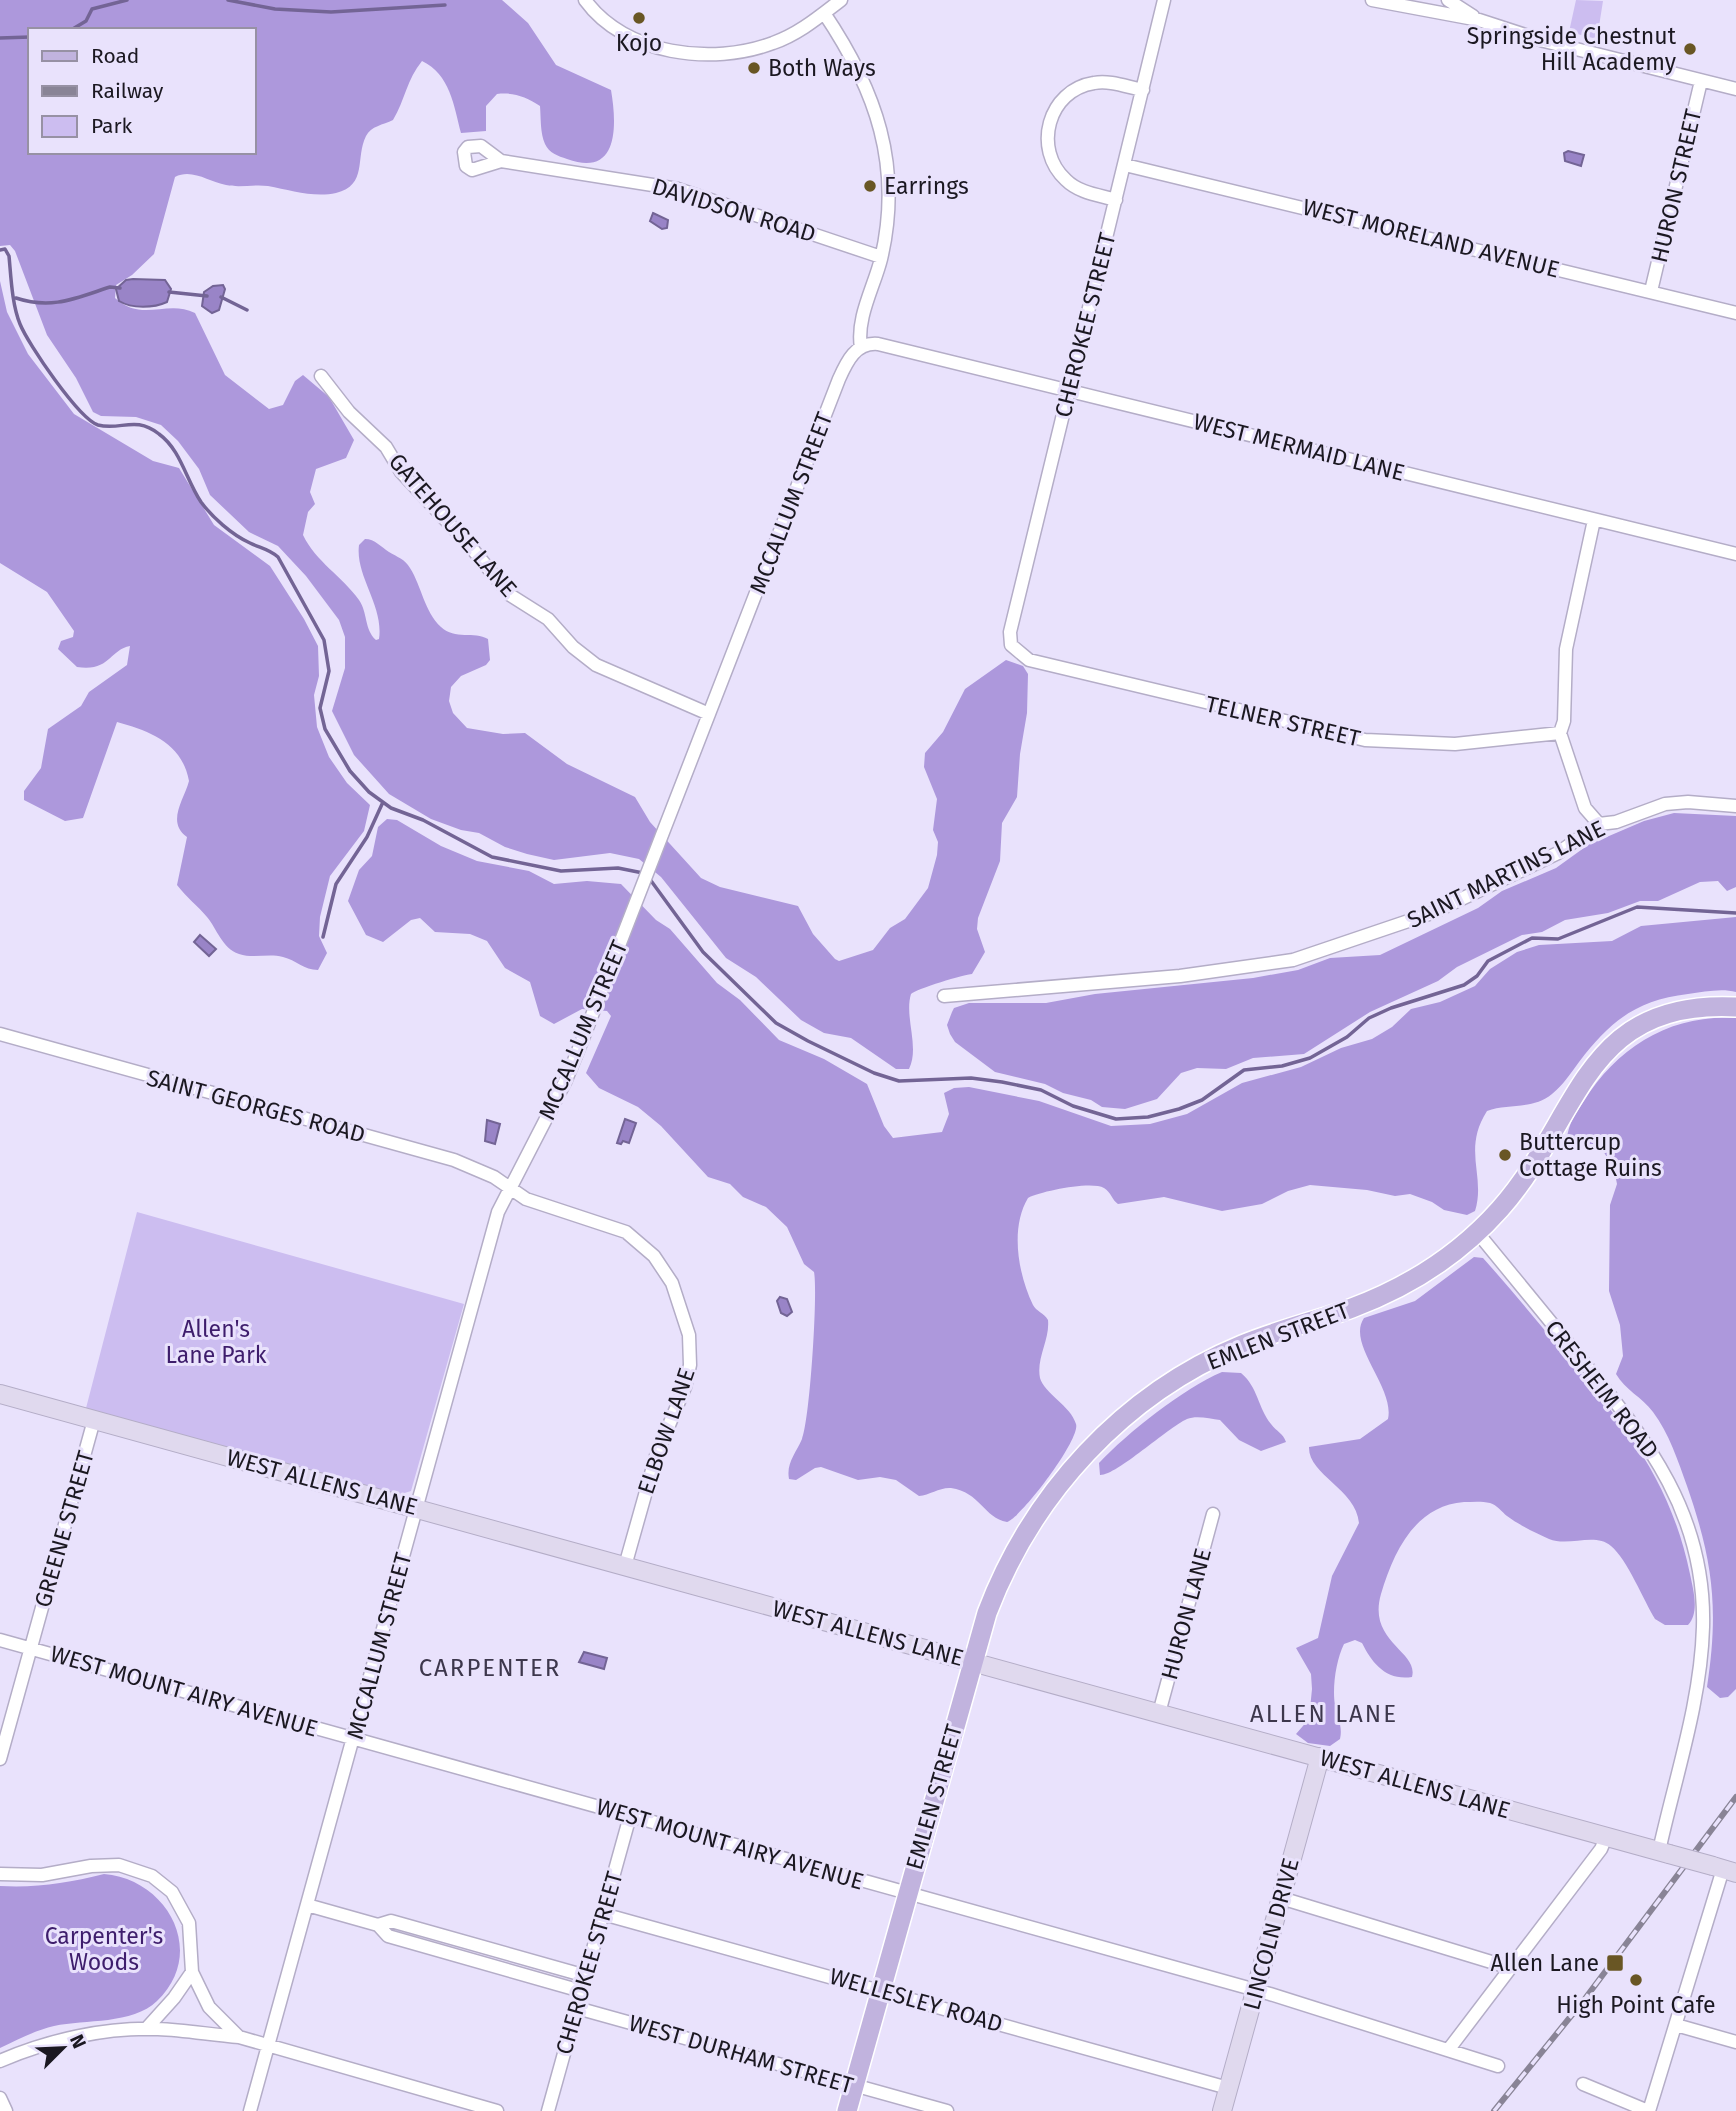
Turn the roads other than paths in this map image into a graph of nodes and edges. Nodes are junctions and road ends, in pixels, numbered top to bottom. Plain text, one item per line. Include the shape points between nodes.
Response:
1 (585, 0) edge
2 (841, 0) edge
3 (1164, 0) edge
4 (1372, 0) edge
5 (1448, 0) edge
6 (824, 13) junction
7 (1479, 20) junction
8 (1701, 81) junction
9 (1736, 89) edge
10 (1143, 90) junction
11 (501, 161) dead end
12 (1125, 165) junction
13 (1116, 200) junction
14 (881, 257) junction
15 (1651, 291) junction
16 (1736, 313) edge
17 (861, 347) junction
18 (321, 376) dead end
19 (1068, 392) junction
20 (1594, 520) junction
21 (1736, 554) edge
22 (1013, 649) joint
23 (709, 714) junction
24 (1560, 733) junction
25 (1736, 806) edge
26 (1599, 824) junction
27 (944, 996) dead end
28 (1736, 1007) edge
29 (0, 1034) edge
30 (508, 1188) junction
31 (1477, 1232) junction
32 (0, 1394) edge
33 (94, 1420) junction
34 (416, 1508) junction
35 (1213, 1514) dead end
36 (625, 1566) junction
37 (0, 1640) edge
38 (31, 1648) junction
39 (972, 1662) junction
40 (1159, 1713) junction
41 (353, 1739) junction
42 (1320, 1758) junction
43 (0, 1759) edge
44 (630, 1816) junction
45 (1606, 1837) junction
46 (1664, 1852) junction
47 (1724, 1869) edge
48 (0, 1874) edge
49 (908, 1893) junction
50 (1281, 1898) junction
51 (307, 1905) junction
52 (603, 1914) junction
53 (377, 1925) junction
54 (1510, 1968) junction
55 (192, 1972) junction
56 (586, 1976) junction
57 (881, 1990) junction
58 (581, 1991) junction
59 (1255, 1991) junction
60 (577, 2008) junction
61 (1676, 2025) junction
62 (146, 2029) junction
63 (239, 2037) junction
64 (1736, 2042) edge
65 (268, 2046) junction
66 (1449, 2049) junction
67 (0, 2060) edge
68 (1497, 2066) dead end
69 (1583, 2084) dead end
70 (854, 2085) junction
71 (1228, 2088) junction
72 (0, 2098) edge
73 (6, 2111) edge
74 (250, 2111) edge
75 (497, 2111) edge
76 (548, 2111) edge
77 (847, 2111) edge
78 (947, 2111) edge
79 (1222, 2111) edge
80 (1648, 2111) edge

1 - 6 street via 607,24 632,39 660,48 695,51 765,46
2 - 6 street
3 - 10 street, CHEROKEE STREET
4 - 7 street
5 - 7 street
6 - 14 street via 857,65 878,117 888,193
7 - 8 street
8 - 9 street
8 - 15 street, HURON STREET
10 - 12 street, CHEROKEE STREET
10 - 13 street via 1105,82 1085,85 1058,104 1048,126 1049,152 1059,173 1087,193
11 - 14 street, DAVIDSON ROAD via 678,189
12 - 13 street, CHEROKEE STREET
12 - 15 street, WEST MORELAND AVENUE
13 - 19 street, CHEROKEE STREET
14 - 17 street via 861,323
15 - 16 street, WEST MORELAND AVENUE
17 - 19 street, WEST MERMAID LANE via 878,344
17 - 23 street, MCCALLUM STREET via 839,379
18 - 23 street, GATEHOUSE LANE via 510,594 548,619 596,665
19 - 20 street, WEST MERMAID LANE
19 - 22 street, CHEROKEE STREET via 1010,632
20 - 21 street, WEST MERMAID LANE
20 - 24 street via 1566,649
22 - 24 street, TELNER STREET via 1029,660 1365,740 1455,744
23 - 30 street, MCCALLUM STREET via 566,1080
24 - 26 street via 1586,808
25 - 26 street, SAINT MARTINS LANE via 1665,804
26 - 27 street, SAINT MARTINS LANE via 1558,853 1432,913 1293,960 1180,976
28 - 31 main road, EMLEN STREET via 1700,1007 1647,1020 1607,1050 1578,1088 1530,1170
29 - 30 street, SAINT GEORGES ROAD via 454,1160
30 - 34 street, MCCALLUM STREET via 491,1234
30 - 36 street, ELBOW LANE via 526,1199 612,1226 635,1238 666,1272 684,1316 690,1344 688,1376 656,1455
31 - 39 main road, EMLEN STREET via 1441,1262 1400,1286 1228,1351 1178,1378 1127,1414 1072,1469 1035,1517 996,1591
31 - 46 street, CRESHEIM ROAD via 1640,1431 1672,1486 1689,1528 1698,1568 1702,1637
32 - 33 street, WEST ALLENS LANE
33 - 34 street, WEST ALLENS LANE
33 - 38 street, GREENE STREET
34 - 36 street, WEST ALLENS LANE
34 - 41 street, MCCALLUM STREET
35 - 40 street, HURON LANE
36 - 39 street, WEST ALLENS LANE
37 - 38 street, WEST MOUNT AIRY AVENUE
38 - 41 street, WEST MOUNT AIRY AVENUE
38 - 43 street, GREENE STREET
39 - 40 street, WEST ALLENS LANE
39 - 49 main road, EMLEN STREET
40 - 42 street, WEST ALLENS LANE
41 - 44 street, WEST MOUNT AIRY AVENUE
41 - 51 street, MCCALLUM STREET
42 - 45 street, WEST ALLENS LANE
42 - 50 street, LINCOLN DRIVE
44 - 49 street, WEST MOUNT AIRY AVENUE
44 - 52 street, CHEROKEE STREET
45 - 46 street, WEST ALLENS LANE
45 - 54 street
46 - 47 street, WEST ALLENS LANE, bridge
47 - 61 street
48 - 55 street via 42,1875 110,1865 152,1875 172,1892 186,1915
49 - 57 main road, EMLEN STREET
49 - 59 street, WEST MOUNT AIRY AVENUE
50 - 54 street
50 - 59 street, LINCOLN DRIVE
51 - 53 street
51 - 65 street, MCCALLUM STREET
52 - 56 street, CHEROKEE STREET
52 - 57 street, WELLESLEY ROAD
53 - 56 street via 391,1921
53 - 58 street via 388,1936
54 - 66 street
55 - 62 street
55 - 63 street via 209,2007
56 - 58 street, CHEROKEE STREET
57 - 70 main road, EMLEN STREET
57 - 71 street, WELLESLEY ROAD
58 - 60 street, CHEROKEE STREET
59 - 66 street, WEST MOUNT AIRY AVENUE
59 - 71 street, LINCOLN DRIVE
60 - 70 street, WEST DURHAM STREET
60 - 76 street, CHEROKEE STREET
61 - 64 street
61 - 80 street
62 - 63 street
62 - 67 street via 67,2039
63 - 65 street
65 - 74 street, MCCALLUM STREET
65 - 75 street
66 - 68 street, WEST MOUNT AIRY AVENUE
69 - 80 street
70 - 77 main road, EMLEN STREET
70 - 78 street, WEST DURHAM STREET
71 - 79 street, LINCOLN DRIVE
72 - 73 street

